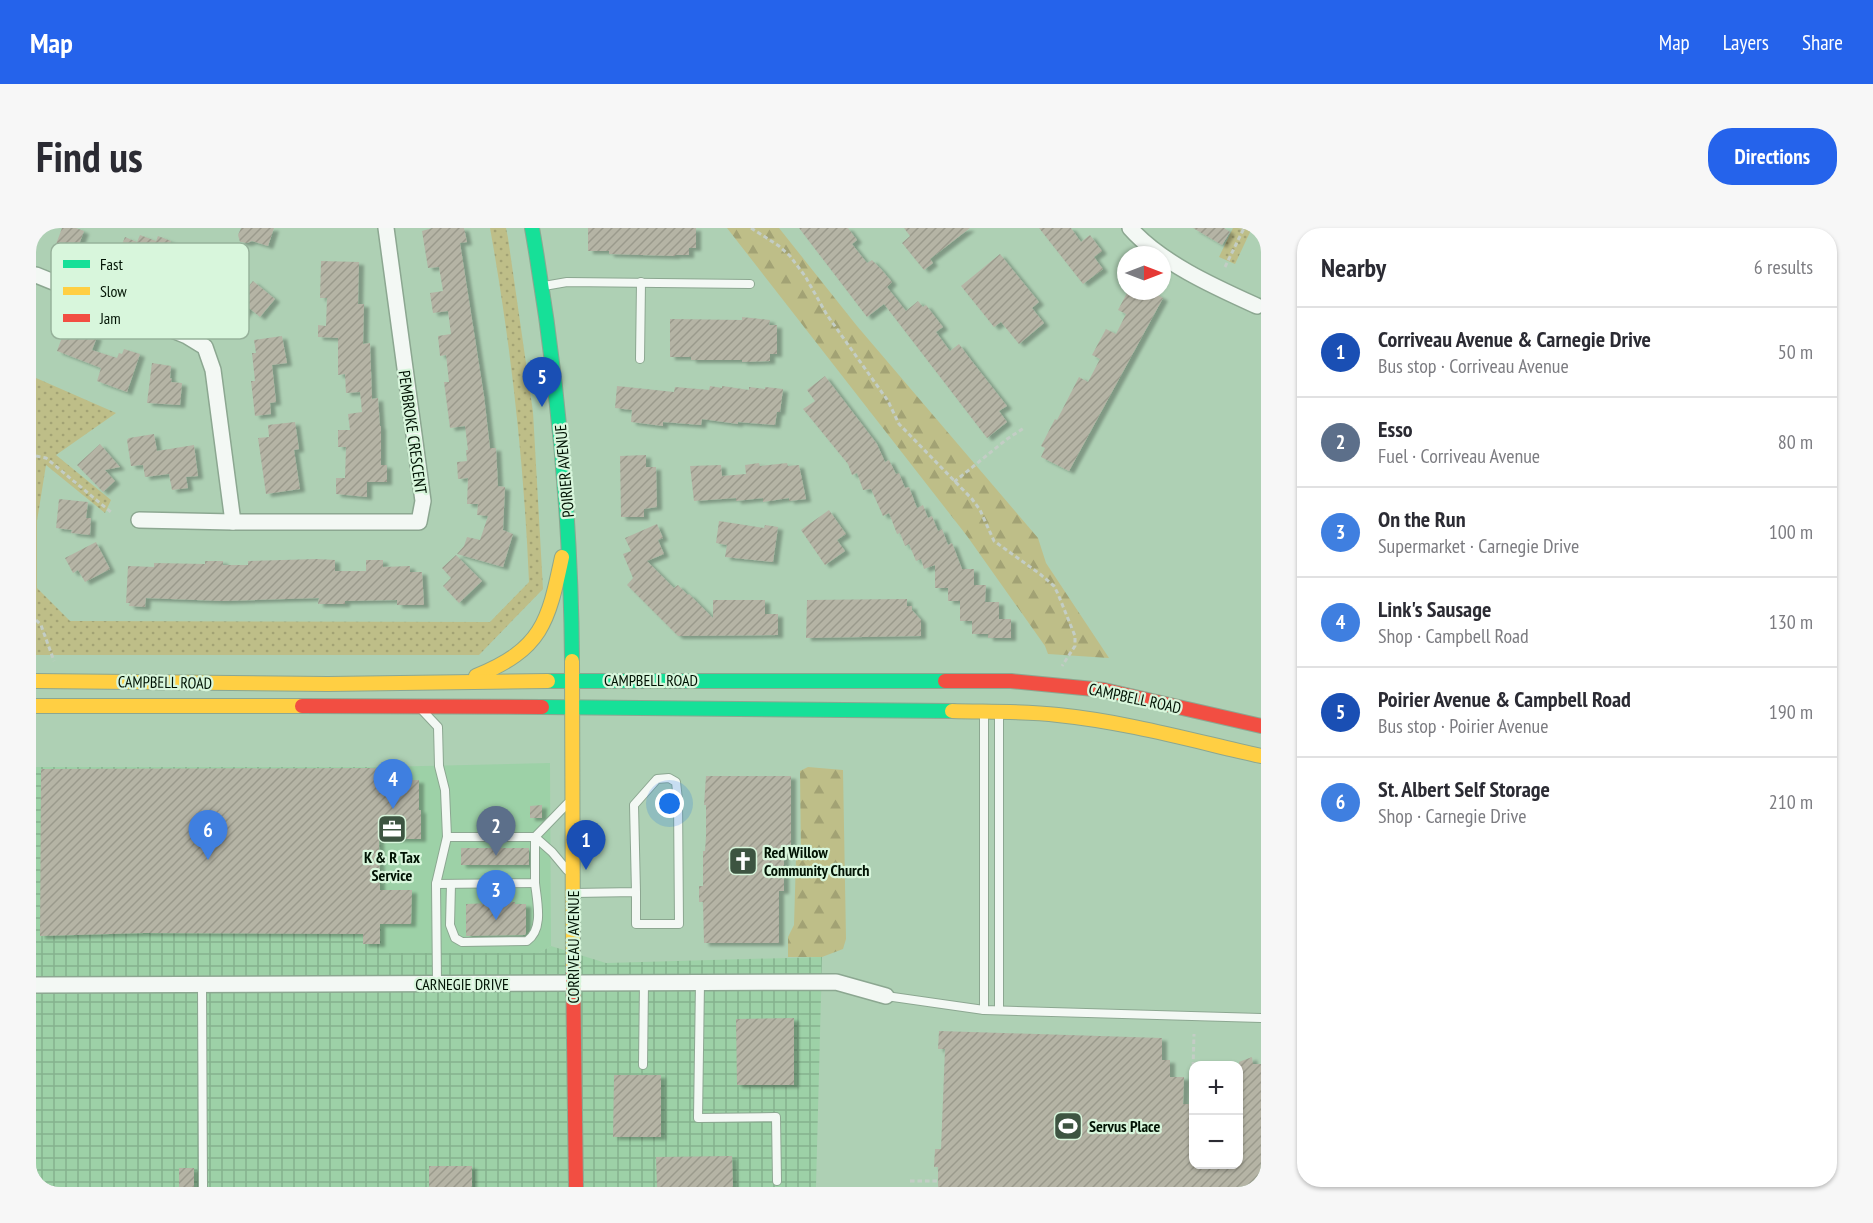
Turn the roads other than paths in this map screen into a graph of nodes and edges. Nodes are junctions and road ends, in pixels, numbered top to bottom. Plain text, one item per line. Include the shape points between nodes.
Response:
1 (386, 228) edge
2 (532, 228) edge
3 (1130, 228) edge
4 (36, 275) edge
5 (51, 281) edge
6 (641, 282) junction
7 (750, 284) dead end
8 (543, 286) junction
9 (1257, 306) dead end
10 (192, 339) edge
11 (640, 359) dead end
12 (139, 520) dead end
13 (232, 522) junction
14 (568, 524) junction
15 (573, 680) junction
16 (36, 681) edge
17 (442, 681) junction
18 (36, 706) edge
19 (418, 707) junction
20 (573, 707) junction
21 (984, 710) junction
22 (999, 711) junction
23 (1261, 726) edge
24 (1261, 756) edge
25 (572, 798) junction
26 (447, 837) junction
27 (535, 837) junction
28 (573, 876) junction
29 (535, 883) junction
30 (436, 884) junction
31 (450, 884) junction
32 (636, 892) junction
33 (573, 893) junction
34 (437, 983) junction
35 (573, 983) junction
36 (645, 983) junction
37 (700, 983) junction
38 (36, 986) edge
39 (202, 986) junction
40 (885, 996) joint
41 (984, 1010) junction
42 (999, 1010) junction
43 (1261, 1018) edge
44 (643, 1065) dead end
45 (777, 1181) dead end
46 (203, 1187) edge
47 (576, 1187) edge

1 - 13 street, PEMBROKE CRESCENT via 423,501 419,522
2 - 8 street, POIRIER AVENUE
3 - 9 street via 1186,271
4 - 5 street
6 - 7 lane
6 - 8 lane via 567,282
6 - 11 lane
8 - 14 street, POIRIER AVENUE
10 - 13 street via 205,347 213,370
12 - 13 street, PEMBROKE CRESCENT
14 - 15 street, POIRIER AVENUE
14 - 17 street via 553,601 532,643 494,670 471,678
15 - 17 street, CAMPBELL ROAD
15 - 20 street, POIRIER AVENUE
15 - 23 street, CAMPBELL ROAD via 1042,683 1104,690
16 - 17 street, CAMPBELL ROAD
18 - 19 street, CAMPBELL ROAD
19 - 20 street, CAMPBELL ROAD
19 - 26 lane via 438,727
20 - 21 street, CAMPBELL ROAD
20 - 25 street, CORRIVEAU AVENUE
21 - 22 street, CAMPBELL ROAD
21 - 41 lane
22 - 24 street, CAMPBELL ROAD via 1066,714
22 - 42 lane
25 - 27 lane
25 - 28 street, CORRIVEAU AVENUE
26 - 27 lane
26 - 30 lane
27 - 28 lane
27 - 29 lane
28 - 33 street, CORRIVEAU AVENUE
29 - 31 lane
29 - 31 lane via 538,926 534,937 527,941 462,942 455,938 450,925
30 - 31 lane
30 - 34 lane
32 - 32 lane via 634,805 657,779 669,778 676,782 678,800 679,924 636,924
32 - 33 lane
33 - 35 street, CORRIVEAU AVENUE
34 - 35 street, CARNEGIE DRIVE
34 - 39 street, CARNEGIE DRIVE
35 - 36 street, CARNEGIE DRIVE
35 - 47 street, CORRIVEAU AVENUE
36 - 37 street, CARNEGIE DRIVE
36 - 44 lane
37 - 40 street, CARNEGIE DRIVE via 836,982
37 - 45 lane via 698,1118 776,1117
38 - 39 street, CARNEGIE DRIVE
39 - 46 lane
40 - 41 lane
41 - 42 lane
42 - 43 lane

